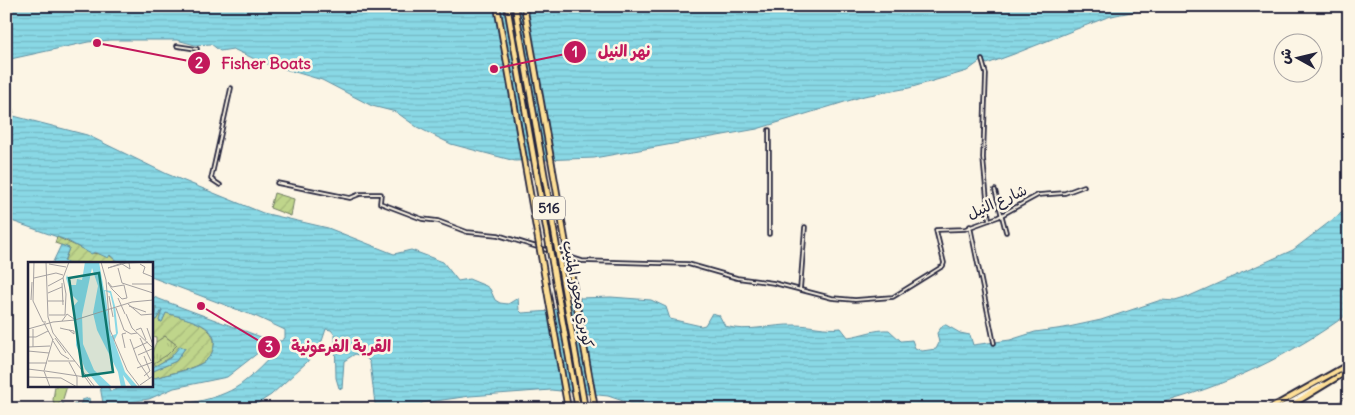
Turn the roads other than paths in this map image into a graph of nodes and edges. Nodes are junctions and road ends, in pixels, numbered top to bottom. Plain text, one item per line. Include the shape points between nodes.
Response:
1 (497, 6) edge
2 (507, 6) edge
3 (514, 6) edge
4 (524, 6) edge
5 (177, 46) dead end
6 (197, 48) dead end
7 (982, 60) dead end
8 (231, 88) dead end
9 (769, 130) dead end
10 (277, 183) dead end
11 (220, 185) dead end
12 (1084, 186) dead end
13 (996, 190) dead end
14 (1002, 214) junction
15 (990, 220) junction
16 (970, 226) junction
17 (805, 227) dead end
18 (1006, 232) dead end
19 (769, 234) dead end
20 (800, 290) junction
21 (994, 342) dead end
22 (1349, 364) edge
23 (1349, 370) edge
24 (1327, 382) junction
25 (486, 409) edge
26 (502, 409) edge
27 (568, 409) edge
28 (578, 409) edge
29 (586, 409) edge
30 (595, 409) edge
31 (1269, 409) edge
32 (1277, 409) edge
33 (1285, 409) edge

1 - 27 highway, كوبري محور المنيب / 516, bridge
2 - 28 highway, كوبري محور المنيب / 516, bridge
3 - 29 highway, كوبري محور المنيب / 516, bridge
4 - 30 highway, كوبري محور المنيب / 516, bridge
5 - 6 street
7 - 15 street via 986,74 983,158
8 - 11 street via 211,179
9 - 19 street
10 - 20 street via 350,198 360,194 381,194 380,203 422,219 468,232 498,235 582,262 688,264 737,278
12 - 14 street, شارع النيل via 1066,193 1038,195
13 - 14 street
14 - 15 street, شارع النيل
14 - 18 street
15 - 16 street, شارع النيل
16 - 20 street, شارع النيل via 961,230 936,230 943,266 893,297 852,300
16 - 21 street
17 - 20 street
22 - 31 highway
23 - 24 highway
24 - 32 main road
24 - 33 highway
25 - 26 street via 490,406

